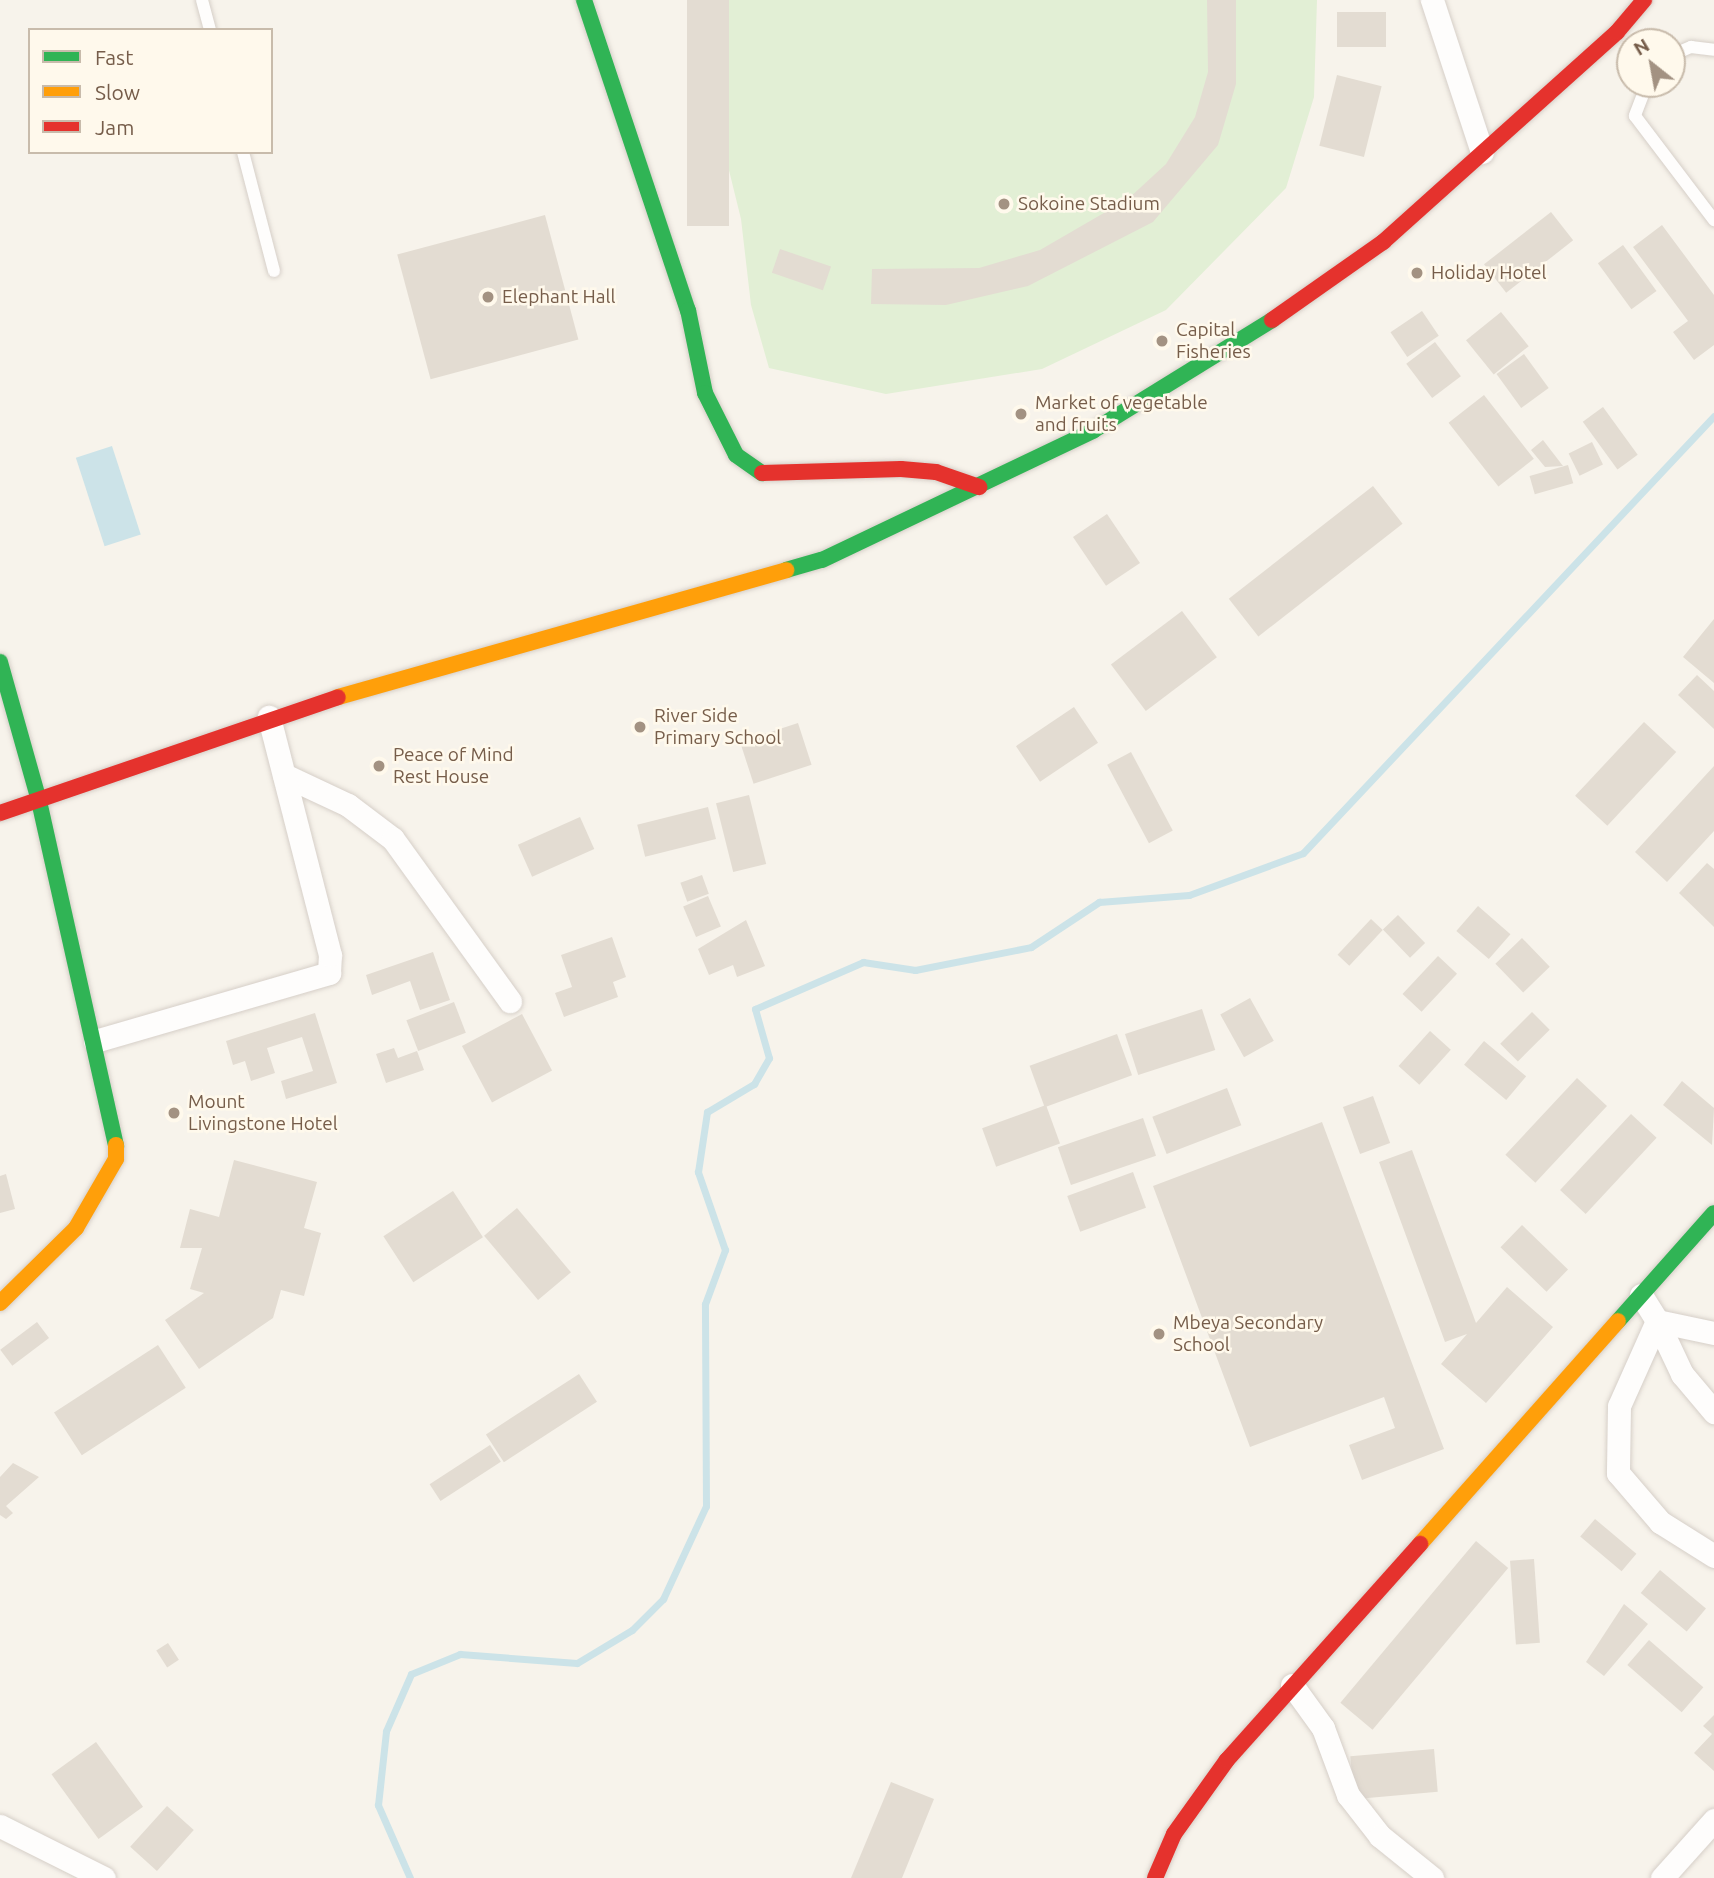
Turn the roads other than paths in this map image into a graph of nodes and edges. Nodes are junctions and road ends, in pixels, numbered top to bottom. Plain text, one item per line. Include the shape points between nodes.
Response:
1 (202, 0) edge
2 (584, 0) edge
3 (1432, 0) edge
4 (1644, 0) edge
5 (209, 28) edge
6 (1620, 28) edge
7 (1616, 33) edge
8 (1686, 49) edge
9 (1714, 50) edge
10 (1641, 98) edge
11 (1482, 152) junction
12 (244, 154) edge
13 (1714, 220) edge
14 (274, 271) dead end
15 (979, 486) junction
16 (0, 662) edge
17 (269, 718) junction
18 (284, 775) junction
19 (39, 801) junction
20 (0, 813) edge
21 (510, 1001) dead end
22 (95, 1041) junction
23 (1714, 1213) edge
24 (1641, 1295) junction
25 (0, 1303) edge
26 (1657, 1321) junction
27 (1714, 1333) edge
28 (1714, 1412) edge
29 (1714, 1556) edge
30 (1293, 1685) junction
31 (1714, 1820) edge
32 (0, 1826) edge
33 (104, 1878) edge
34 (1155, 1878) edge
35 (1432, 1878) edge
36 (1662, 1878) edge

1 - 5 lane
2 - 15 street via 688,310 705,393 736,456 764,474 901,469 936,472
3 - 11 street
4 - 6 street
7 - 11 street
8 - 9 lane
10 - 13 lane via 1634,116
11 - 15 street via 1383,242 1227,352 1094,430
12 - 14 lane
15 - 17 street via 822,560
16 - 19 street
17 - 18 street
17 - 19 street
18 - 21 street via 348,805 393,839
18 - 22 street via 330,955 329,973
19 - 20 street
19 - 22 street via 71,961
22 - 25 street via 116,1134 111,1178 68,1238
23 - 24 street
24 - 26 street
24 - 30 street
26 - 27 street
26 - 28 street via 1682,1374
26 - 29 street via 1619,1406 1618,1473 1660,1522
30 - 34 street via 1181,1823
30 - 35 street via 1323,1728 1348,1795 1380,1836
31 - 36 street
32 - 33 street

